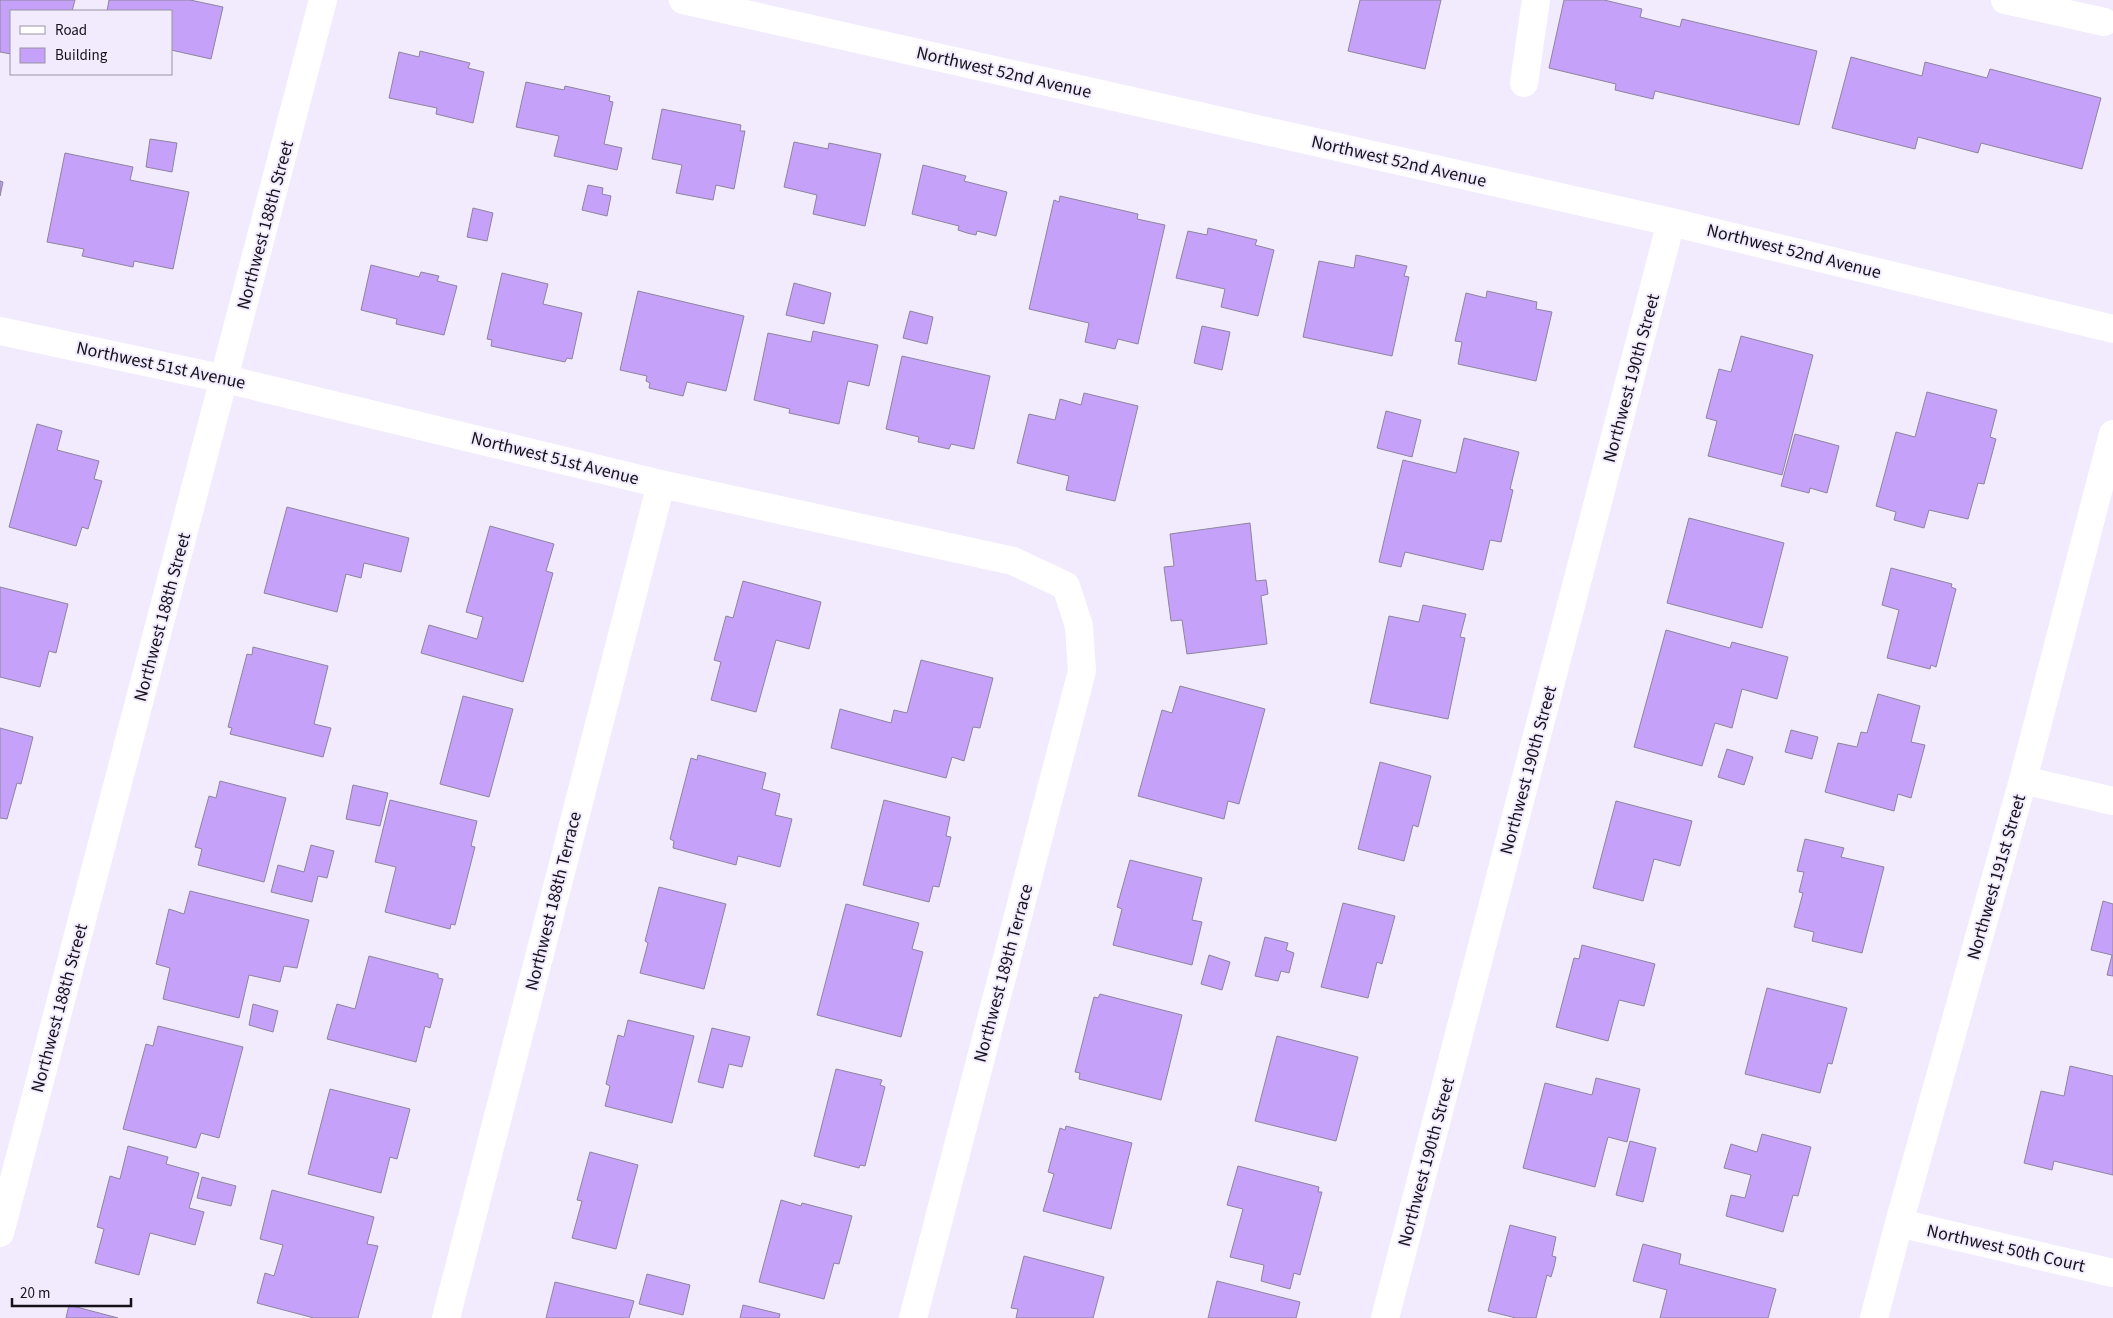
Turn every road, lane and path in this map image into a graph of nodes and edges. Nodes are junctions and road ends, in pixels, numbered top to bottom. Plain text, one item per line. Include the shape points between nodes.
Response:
1 (323, 0) edge
2 (683, 0) edge
3 (1536, 0) edge
4 (2005, 0) edge
5 (2104, 22) dead end
6 (1524, 83) dead end
7 (1671, 222) junction
8 (2113, 329) edge
9 (0, 331) edge
10 (224, 379) junction
11 (2113, 434) edge
12 (661, 484) junction
13 (1079, 626) joint
14 (2023, 780) junction
15 (2113, 801) edge
16 (1899, 1224) junction
17 (0, 1233) edge
18 (2113, 1273) edge
19 (446, 1318) edge
20 (913, 1318) edge
21 (1385, 1318) edge
22 (1874, 1318) edge

1 - 10 street, Northwest 188th Street
2 - 7 street, Northwest 52nd Avenue
3 - 6 street
4 - 5 street
7 - 8 street, Northwest 52nd Avenue
7 - 21 street, Northwest 190th Street
9 - 10 street, Northwest 51st Avenue
10 - 12 street, Northwest 51st Avenue
10 - 17 street, Northwest 188th Street
11 - 14 street, Northwest 191st Street
12 - 13 street, Northwest 51st Avenue via 1013,561 1066,586
12 - 19 street, Northwest 188th Terrace
13 - 20 street, Northwest 189th Terrace via 1082,671
14 - 15 street
14 - 16 street, Northwest 191st Street
16 - 18 street, Northwest 50th Court
16 - 22 street, Northwest 191st Street

